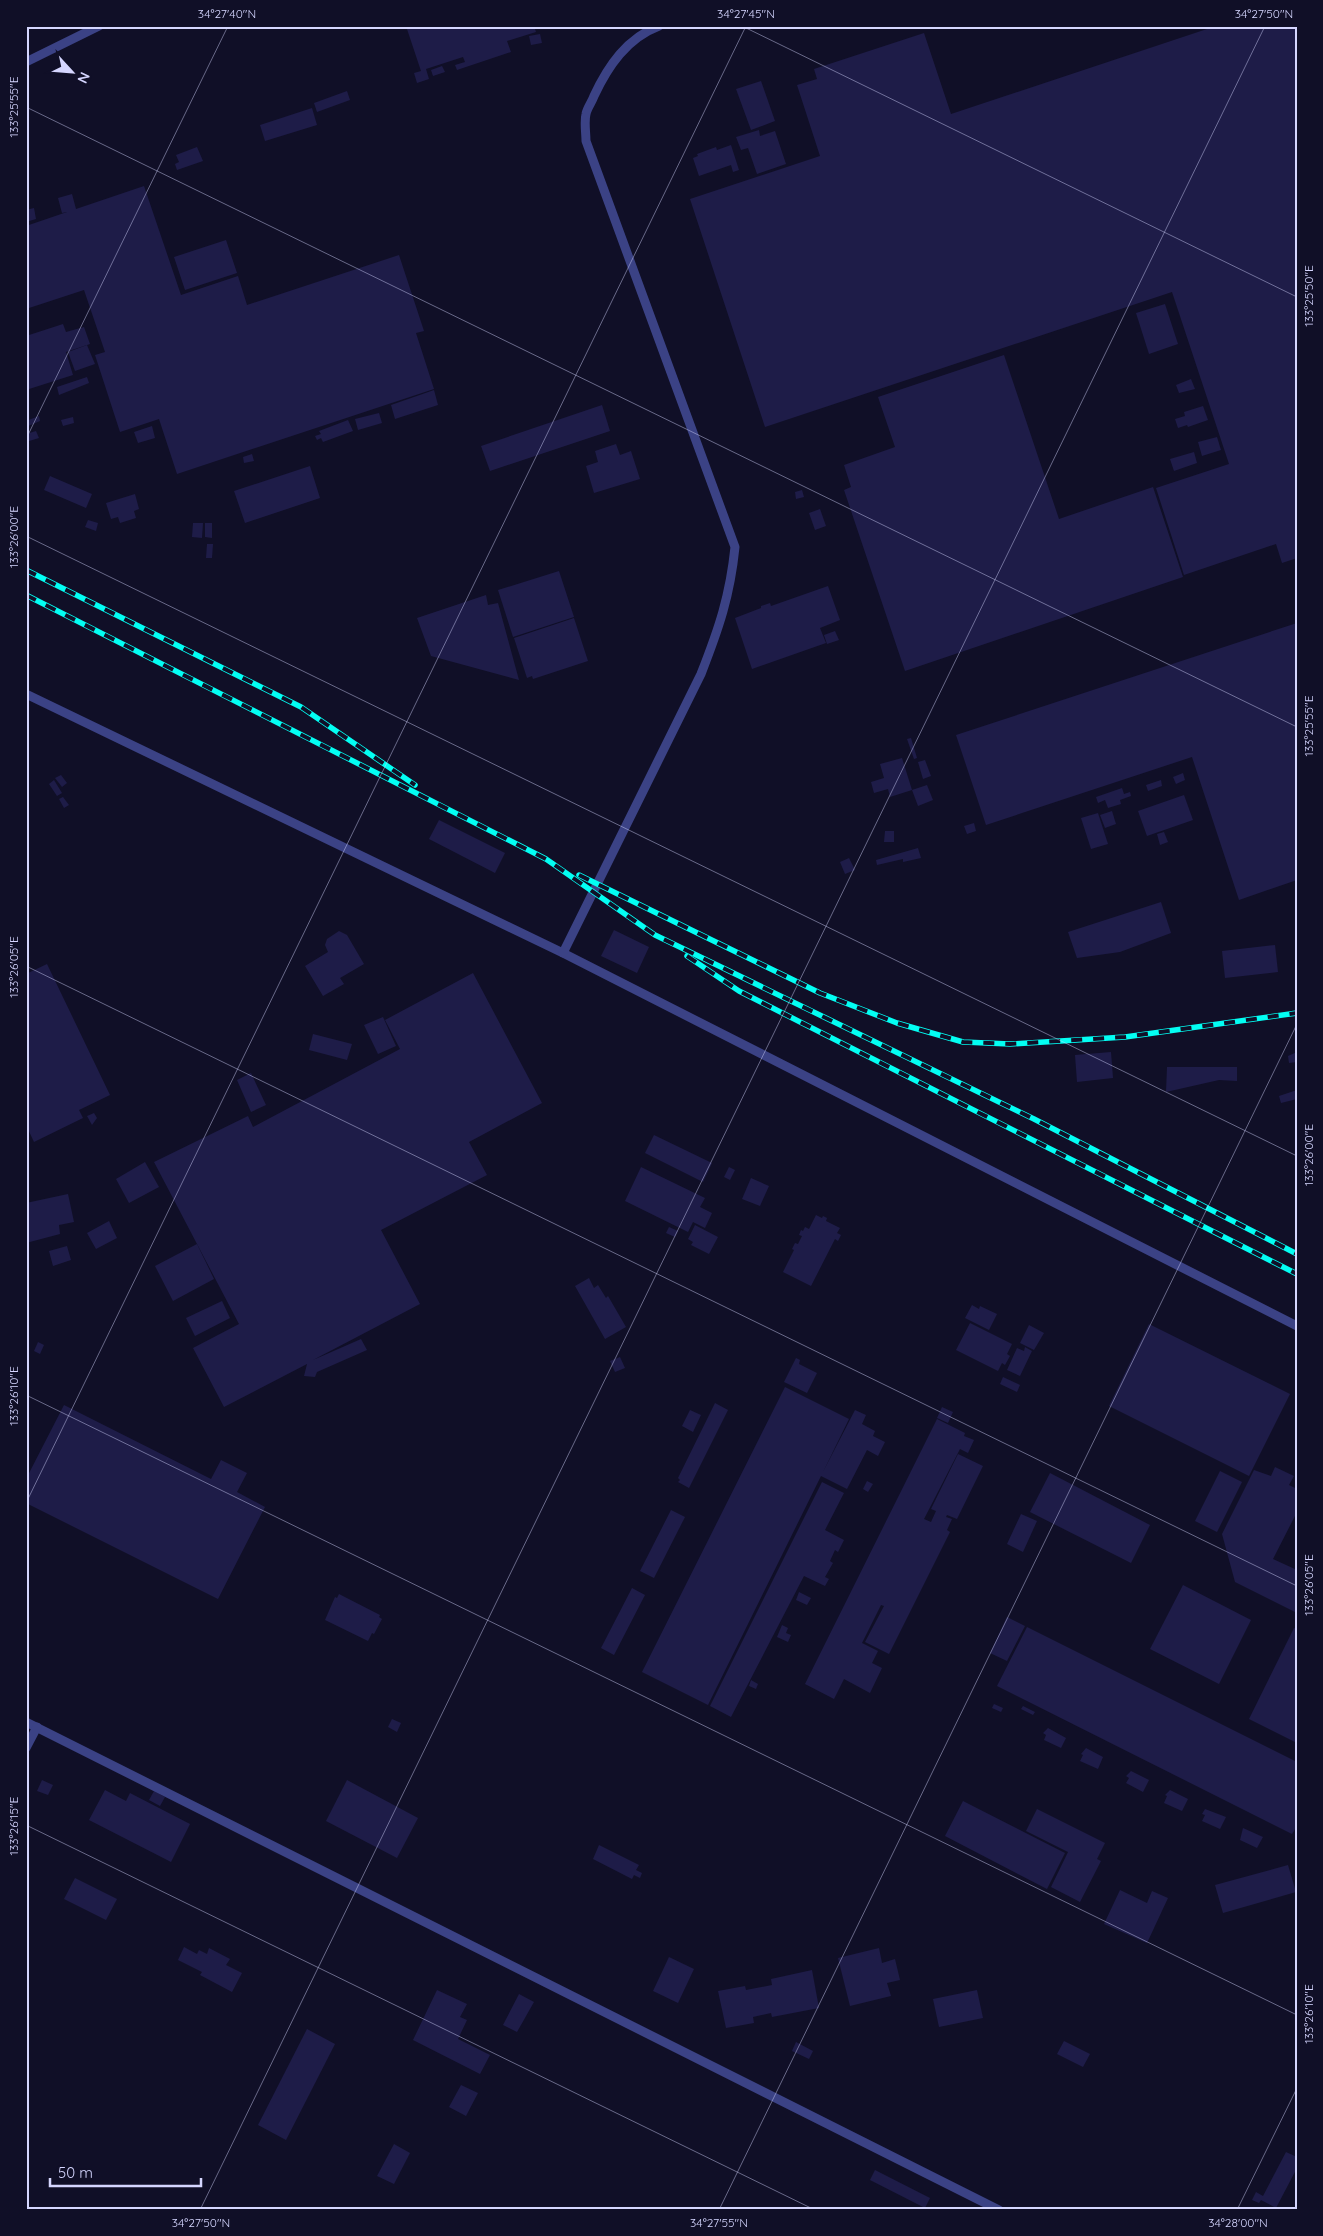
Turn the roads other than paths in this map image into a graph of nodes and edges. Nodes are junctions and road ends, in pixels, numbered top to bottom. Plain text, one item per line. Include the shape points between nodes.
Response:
1 (99, 26) edge
2 (659, 26) edge
3 (26, 62) edge
4 (26, 694) edge
5 (563, 953) junction
6 (1297, 1326) edge
7 (26, 1722) edge
8 (37, 1728) junction
9 (26, 1748) edge
10 (999, 2210) edge

1 - 3 lane
2 - 5 lane via 628,44 614,61 586,114 586,142 735,547 720,627 701,674
4 - 5 lane
5 - 6 lane
7 - 8 lane
8 - 9 lane
8 - 10 lane

